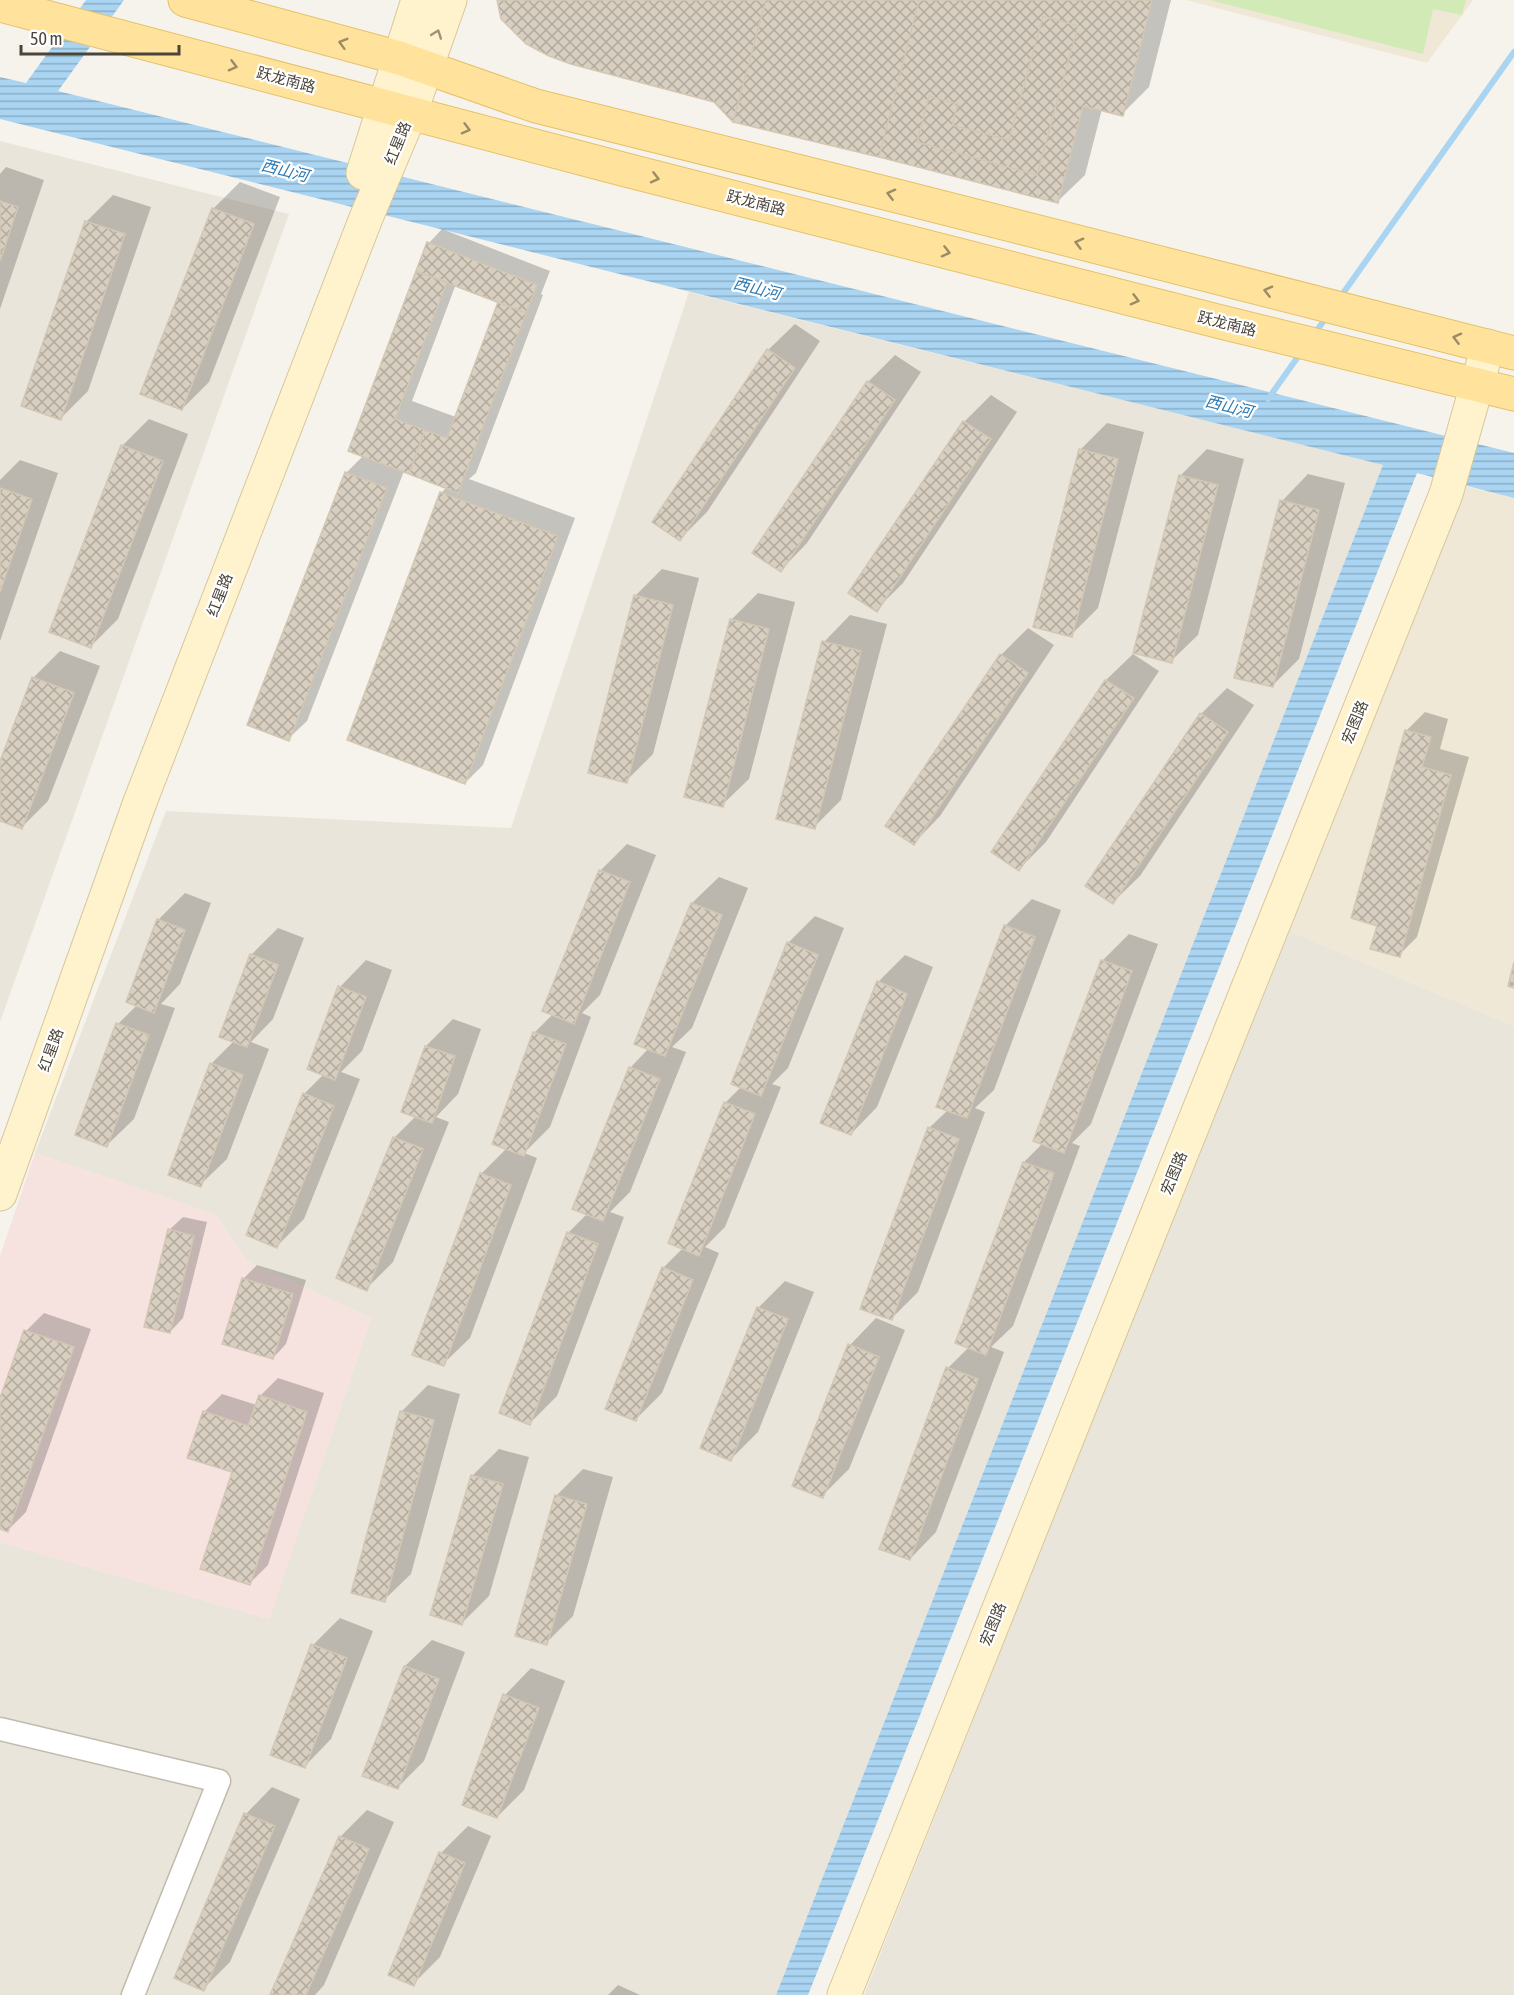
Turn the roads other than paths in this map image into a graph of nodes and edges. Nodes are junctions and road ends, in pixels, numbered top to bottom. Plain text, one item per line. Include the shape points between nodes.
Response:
1 (185, 0) edge
2 (418, 0) edge
3 (450, 0) edge
4 (0, 5) edge
5 (412, 64) junction
6 (398, 110) junction
7 (356, 216) junction
8 (1501, 350) edge
9 (1478, 385) junction
10 (1514, 394) edge
11 (0, 1144) edge
12 (0, 1194) edge
13 (0, 1729) edge
14 (133, 1995) edge
15 (844, 1995) edge

5 -> 1 main road
2 - 5 main road, 红星路
5 -> 3 main road, 红星路
4 -> 6 main road, 跃龙南路
5 - 6 main road, 红星路
8 -> 5 main road via 536,106
6 - 7 main road, 红星路
6 -> 9 main road, 跃龙南路
7 - 11 main road, 红星路 via 178,648
7 - 12 main road, 红星路
8 - 9 main road, 宏图路
9 - 10 main road, 跃龙南路
9 - 15 main road, 宏图路 via 1446,494
13 - 14 street via 219,1781

